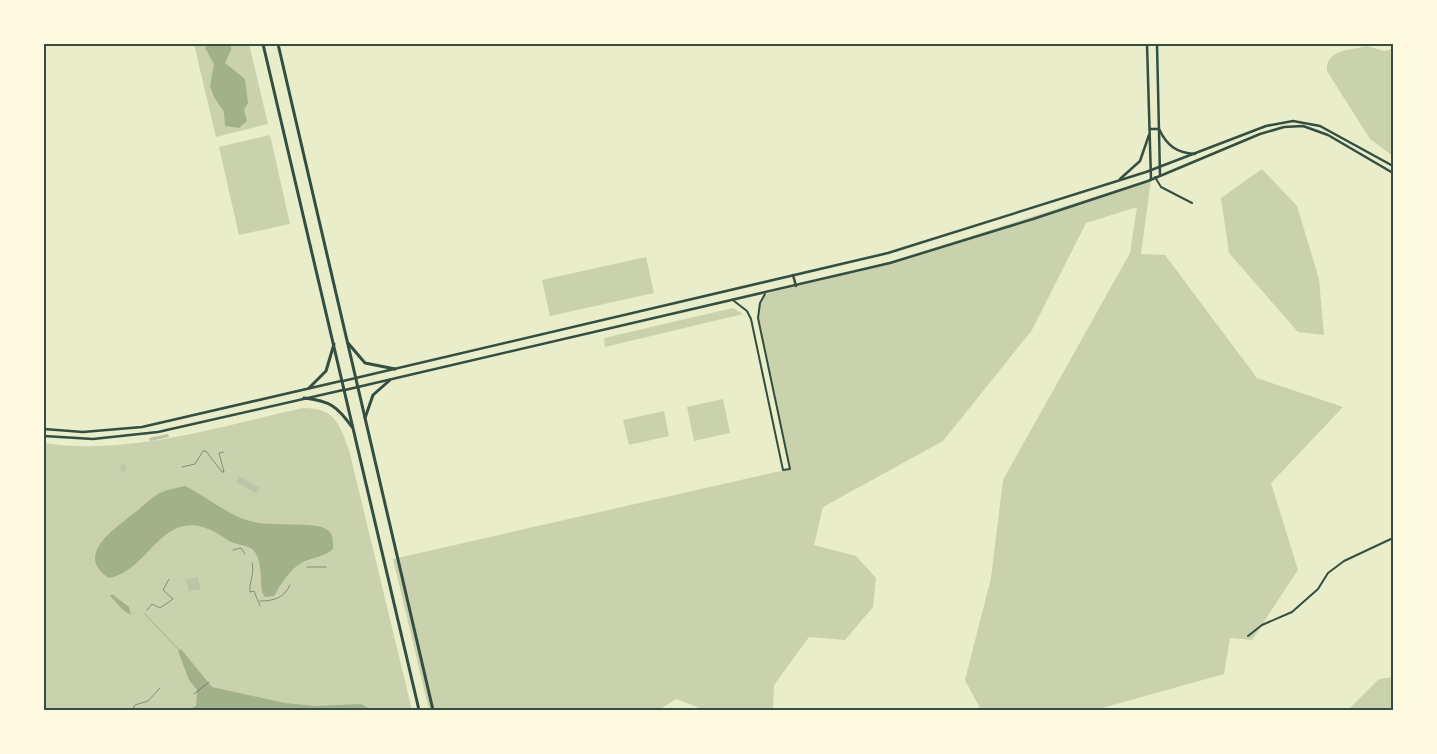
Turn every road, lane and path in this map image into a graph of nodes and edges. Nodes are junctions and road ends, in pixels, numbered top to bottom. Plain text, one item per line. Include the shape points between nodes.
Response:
1 (263, 44) edge
2 (278, 44) edge
3 (1147, 44) edge
4 (1157, 44) edge
5 (1150, 129) junction
6 (1160, 129) junction
7 (1197, 154) junction
8 (1393, 166) edge
9 (1160, 168) junction
10 (1151, 170) junction
11 (1393, 173) edge
12 (1160, 175) junction
13 (1155, 177) junction
14 (1151, 179) junction
15 (1118, 180) junction
16 (1192, 203) dead end
17 (793, 276) junction
18 (796, 286) junction
19 (765, 294) junction
20 (734, 301) junction
21 (348, 342) junction
22 (335, 344) junction
23 (395, 369) junction
24 (356, 378) junction
25 (390, 380) junction
26 (343, 381) junction
27 (358, 387) junction
28 (310, 388) junction
29 (345, 390) junction
30 (304, 398) junction
31 (365, 419) junction
32 (44, 429) edge
33 (354, 429) junction
34 (44, 436) edge
35 (224, 452) dead end
36 (182, 467) dead end
37 (1393, 538) edge
38 (233, 550) dead end
39 (245, 554) dead end
40 (252, 563) dead end
41 (307, 567) dead end
42 (326, 567) dead end
43 (169, 579) dead end
44 (290, 585) dead end
45 (258, 602) junction
46 (260, 606) dead end
47 (147, 610) dead end
48 (1248, 636) dead end
49 (209, 682) dead end
50 (160, 688) dead end
51 (194, 694) dead end
52 (132, 710) edge
53 (419, 710) edge
54 (433, 710) edge

1 - 22 main road
2 - 21 main road
3 - 5 main road
4 - 6 main road
5 - 6 main road
5 - 10 main road
5 - 15 main road via 1140,161
6 - 7 main road via 1172,148 1185,154
6 - 9 main road
7 - 8 main road via 1266,126 1293,121 1308,122 1335,132
7 - 9 main road
9 - 10 main road
9 - 12 main road
10 - 14 main road
10 - 15 main road
11 - 12 main road via 1328,135 1293,126 1267,131
12 - 13 main road
13 - 14 main road
13 - 16 street via 1161,188
14 - 18 main road via 890,263
15 - 17 main road via 888,253
17 - 18 main road
17 - 23 main road
18 - 19 main road
19 - 20 main road
19 - 20 street via 758,318 790,469 783,470 751,320 747,311
20 - 25 main road
21 - 23 main road via 365,363
21 - 24 main road
22 - 26 main road
22 - 28 main road via 326,372
23 - 24 main road
24 - 26 main road
24 - 27 main road
25 - 27 main road
25 - 31 main road via 373,395
26 - 28 main road
26 - 29 main road
27 - 29 main road
27 - 31 main road
28 - 32 main road via 142,427 82,432
29 - 30 main road
29 - 33 main road
30 - 33 main road via 334,405
30 - 34 main road via 143,435 93,439
31 - 54 main road
33 - 53 main road
35 - 36 path via 219,452 224,472 206,451 195,464
37 - 48 street via 1344,561 1328,573 1318,589 1292,612 1262,625
38 - 39 path via 241,548
40 - 45 path via 249,589 254,591
41 - 42 path
43 - 47 path via 163,590 173,599 160,608 152,604
44 - 45 path via 286,593 276,600
45 - 46 path
49 - 51 path
50 - 52 path via 148,701 135,705

